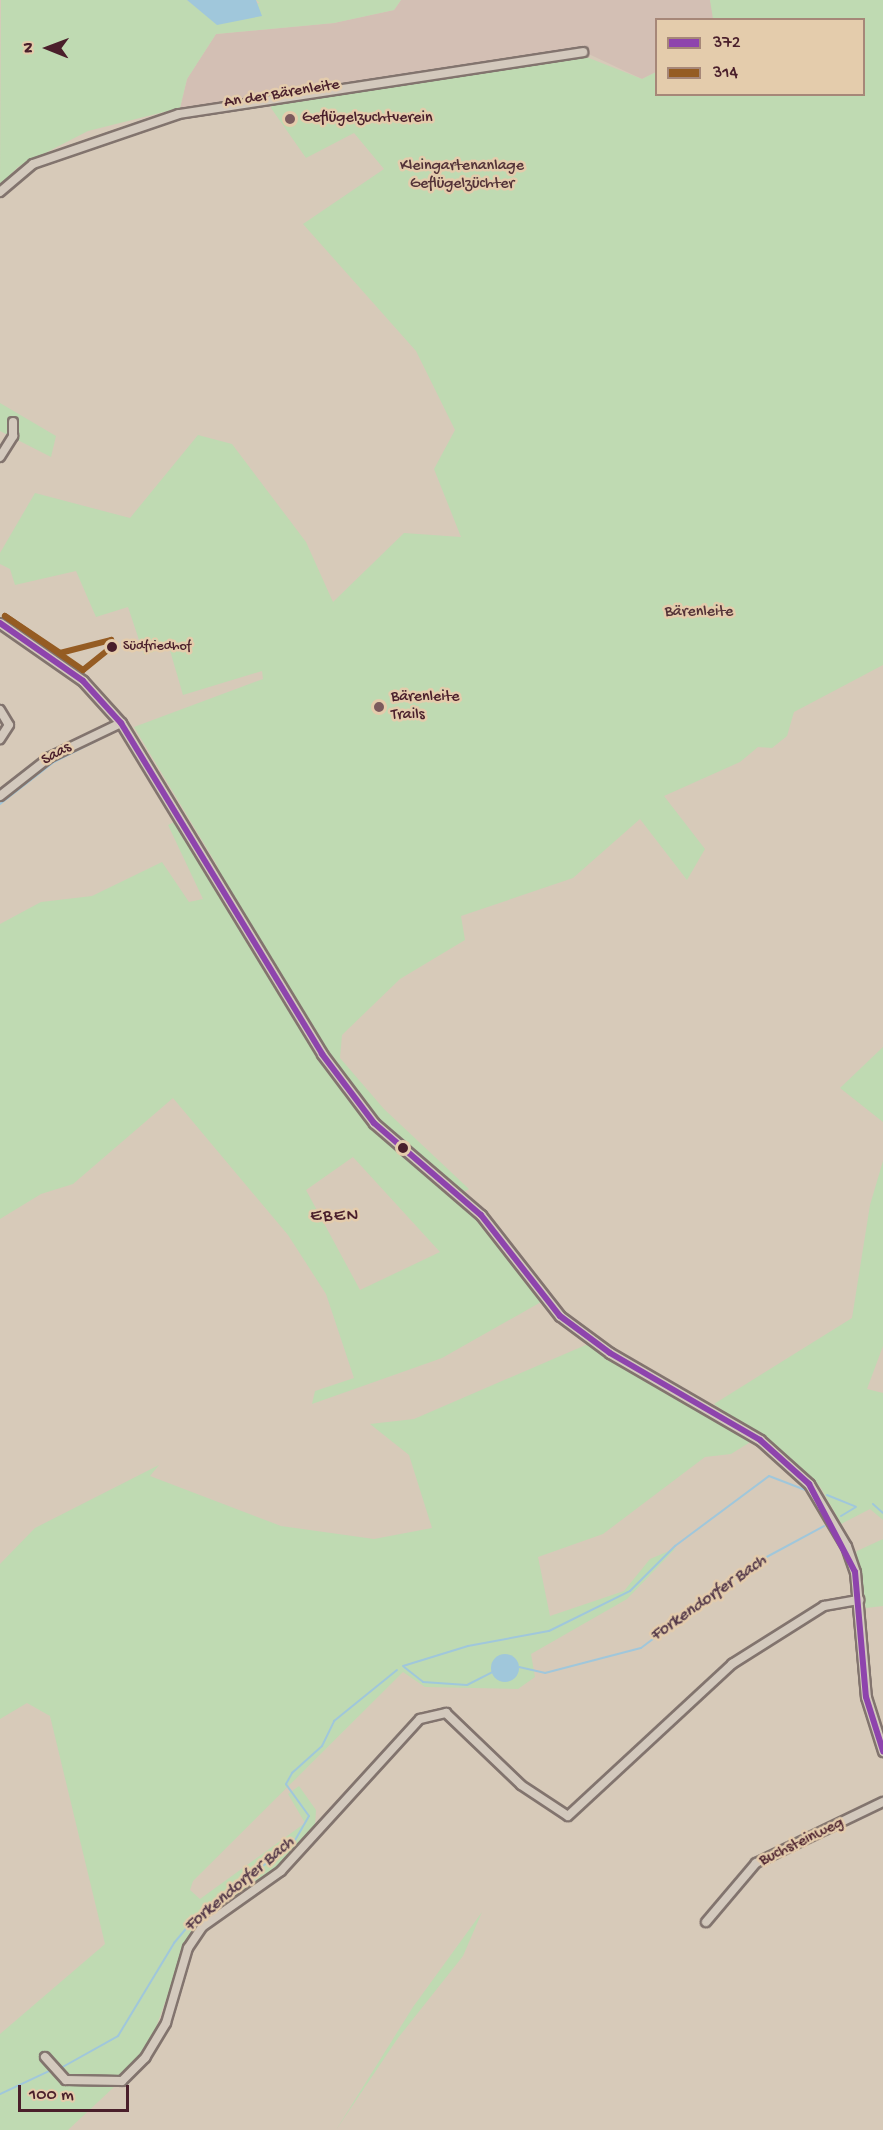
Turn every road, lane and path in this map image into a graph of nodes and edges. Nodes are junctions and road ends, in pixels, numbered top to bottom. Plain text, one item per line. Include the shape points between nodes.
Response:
1 (583, 52) dead end
2 (0, 192) edge
3 (13, 422) dead end
4 (0, 457) edge
5 (0, 623) edge
6 (0, 710) edge
7 (121, 723) junction
8 (0, 740) edge
9 (0, 796) edge
10 (858, 1600) junction
11 (883, 1751) edge
12 (883, 1802) edge
13 (706, 1922) dead end
14 (45, 2057) dead end

1 - 2 street, An der Bärenleite via 179,114 39,161
3 - 4 street via 13,435
5 - 7 street via 83,681
6 - 8 street via 9,725
7 - 9 street, Saas via 50,757
7 - 10 street via 322,1054 374,1123 481,1215 560,1316 610,1353 790,1462 825,1505 846,1546
10 - 11 street via 866,1697
10 - 14 street via 824,1606 732,1664 568,1816 521,1785 446,1713 420,1719 281,1870 202,1927 188,1948 166,2023 145,2058 122,2082 66,2080
12 - 13 street, Buchsteinweg via 756,1863

